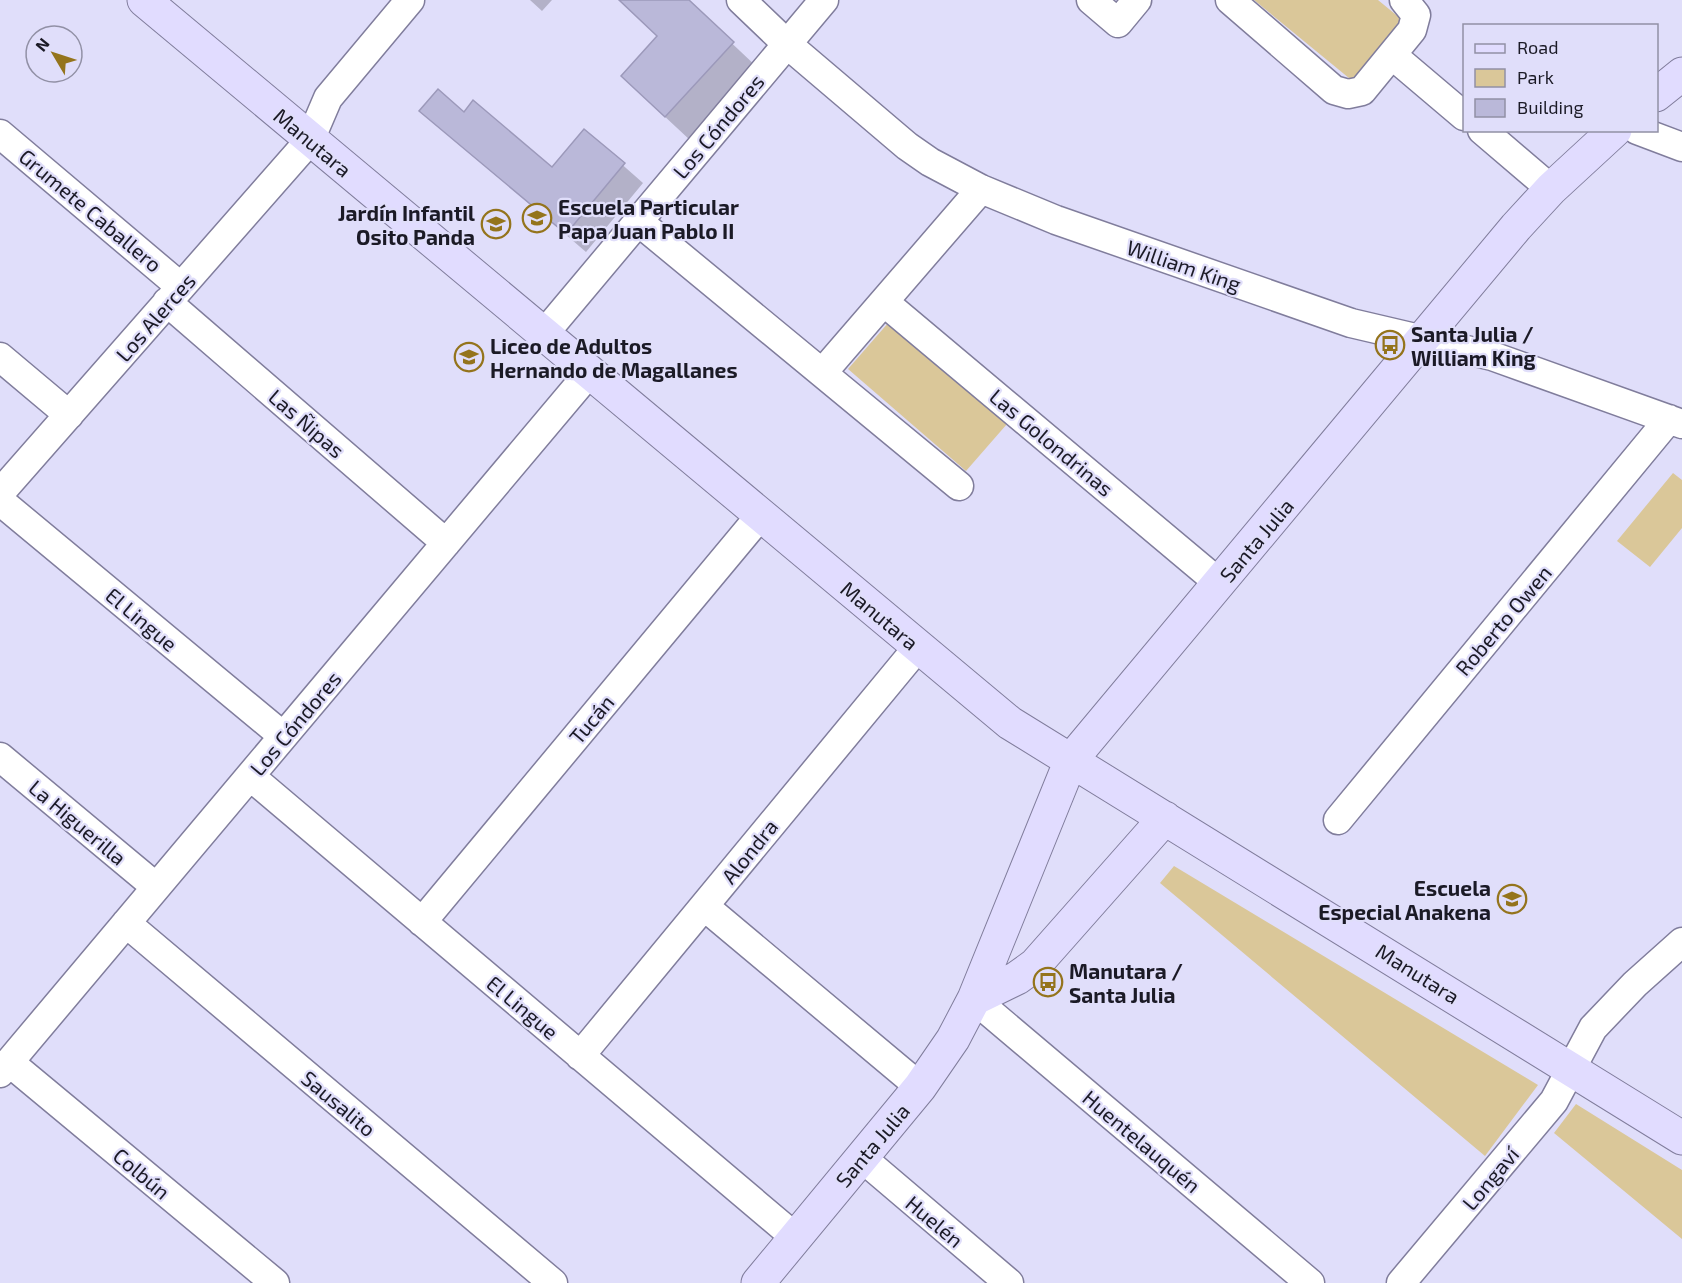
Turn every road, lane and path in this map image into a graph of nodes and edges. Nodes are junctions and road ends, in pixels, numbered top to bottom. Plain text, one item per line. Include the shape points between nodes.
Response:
1 (410, 0) edge
2 (741, 0) edge
3 (824, 0) edge
4 (1091, 0) edge
5 (1137, 0) edge
6 (1230, 0) edge
7 (1404, 0) edge
8 (152, 2) edge
9 (787, 44) junction
10 (1392, 55) junction
11 (1682, 74) edge
12 (1658, 93) edge
13 (1463, 115) edge
14 (1484, 132) edge
15 (1613, 132) edge
16 (1642, 132) edge
17 (0, 134) edge
18 (310, 140) junction
19 (1682, 147) edge
20 (981, 189) junction
21 (1551, 189) junction
22 (639, 222) junction
23 (174, 295) junction
24 (884, 302) junction
25 (543, 335) junction
26 (1422, 340) junction
27 (0, 357) edge
28 (823, 372) junction
29 (589, 373) junction
30 (69, 415) junction
31 (1676, 421) edge
32 (959, 486) dead end
33 (0, 493) edge
34 (0, 501) edge
35 (760, 516) junction
36 (446, 543) junction
37 (1220, 583) junction
38 (918, 647) junction
39 (284, 736) junction
40 (0, 757) edge
41 (1071, 760) junction
42 (250, 776) junction
43 (1165, 818) junction
44 (1338, 820) dead end
45 (156, 887) junction
46 (704, 906) junction
47 (422, 922) junction
48 (126, 923) junction
49 (1682, 942) edge
50 (974, 999) junction
51 (580, 1056) junction
52 (4, 1068) edge
53 (1572, 1069) junction
54 (920, 1087) junction
55 (1682, 1138) edge
56 (862, 1158) junction
57 (796, 1238) junction
58 (275, 1283) edge
59 (553, 1283) edge
60 (758, 1283) edge
61 (1009, 1283) edge
62 (1310, 1283) edge
63 (1401, 1283) edge

1 - 18 street, Los Alerces via 328,98
2 - 9 street, William King
3 - 9 street, Los Cóndores
4 - 5 street via 1118,23
6 - 10 street via 1334,90 1348,94 1362,91
7 - 10 street via 1416,15 1412,30
8 - 18 main road, Manutara
9 - 20 street, William King via 907,146
9 - 22 street, Los Cóndores
10 - 13 street
11 - 12 main road
14 - 21 street
15 - 21 main road, Santa Julia
16 - 19 street
17 - 23 street, Grumete Caballero
18 - 23 street, Los Alerces
18 - 25 main road, Manutara
20 - 24 street
20 - 26 street, William King via 1056,220 1338,319
21 - 26 main road, Santa Julia
22 - 25 street, Los Cóndores
22 - 28 street
23 - 30 street, Los Alerces
23 - 36 street, Las Ñipas
24 - 28 street
24 - 37 street, Las Golondrinas
25 - 29 main road, Manutara
26 - 31 street, William King via 1492,356
26 - 37 main road, Santa Julia
27 - 30 street
28 - 32 street
29 - 35 main road, Manutara
29 - 36 street, Los Cóndores
30 - 33 street, Los Alerces
31 - 44 street, Roberto Owen
34 - 39 street, El Lingue
35 - 38 main road, Manutara
35 - 47 street, Tucán
36 - 39 street, Los Cóndores
37 - 41 main road, Santa Julia
38 - 41 main road, Manutara via 1010,723
38 - 46 street, Alondra
39 - 42 street, Los Cóndores
40 - 45 street, La Higuerilla
41 - 43 main road, Manutara
41 - 50 main road, Santa Julia
42 - 45 street, Los Cóndores
42 - 47 street, El Lingue
43 - 50 main road via 1035,965
43 - 53 main road, Manutara
45 - 48 street, Los Cóndores
46 - 51 street, Alondra
46 - 54 street
47 - 51 street, El Lingue
48 - 52 street, Los Cóndores
48 - 59 street, Sausalito
49 - 53 street, Longaví via 1593,1028
50 - 54 main road, Santa Julia via 953,1039
50 - 62 street, Huentelauquén
51 - 57 street, El Lingue
52 - 58 street, Colbún
53 - 55 main road, Manutara
53 - 63 street, Longaví via 1554,1101
54 - 56 main road, Santa Julia
56 - 57 main road, Santa Julia
56 - 61 street, Huelén
57 - 60 main road, Santa Julia

